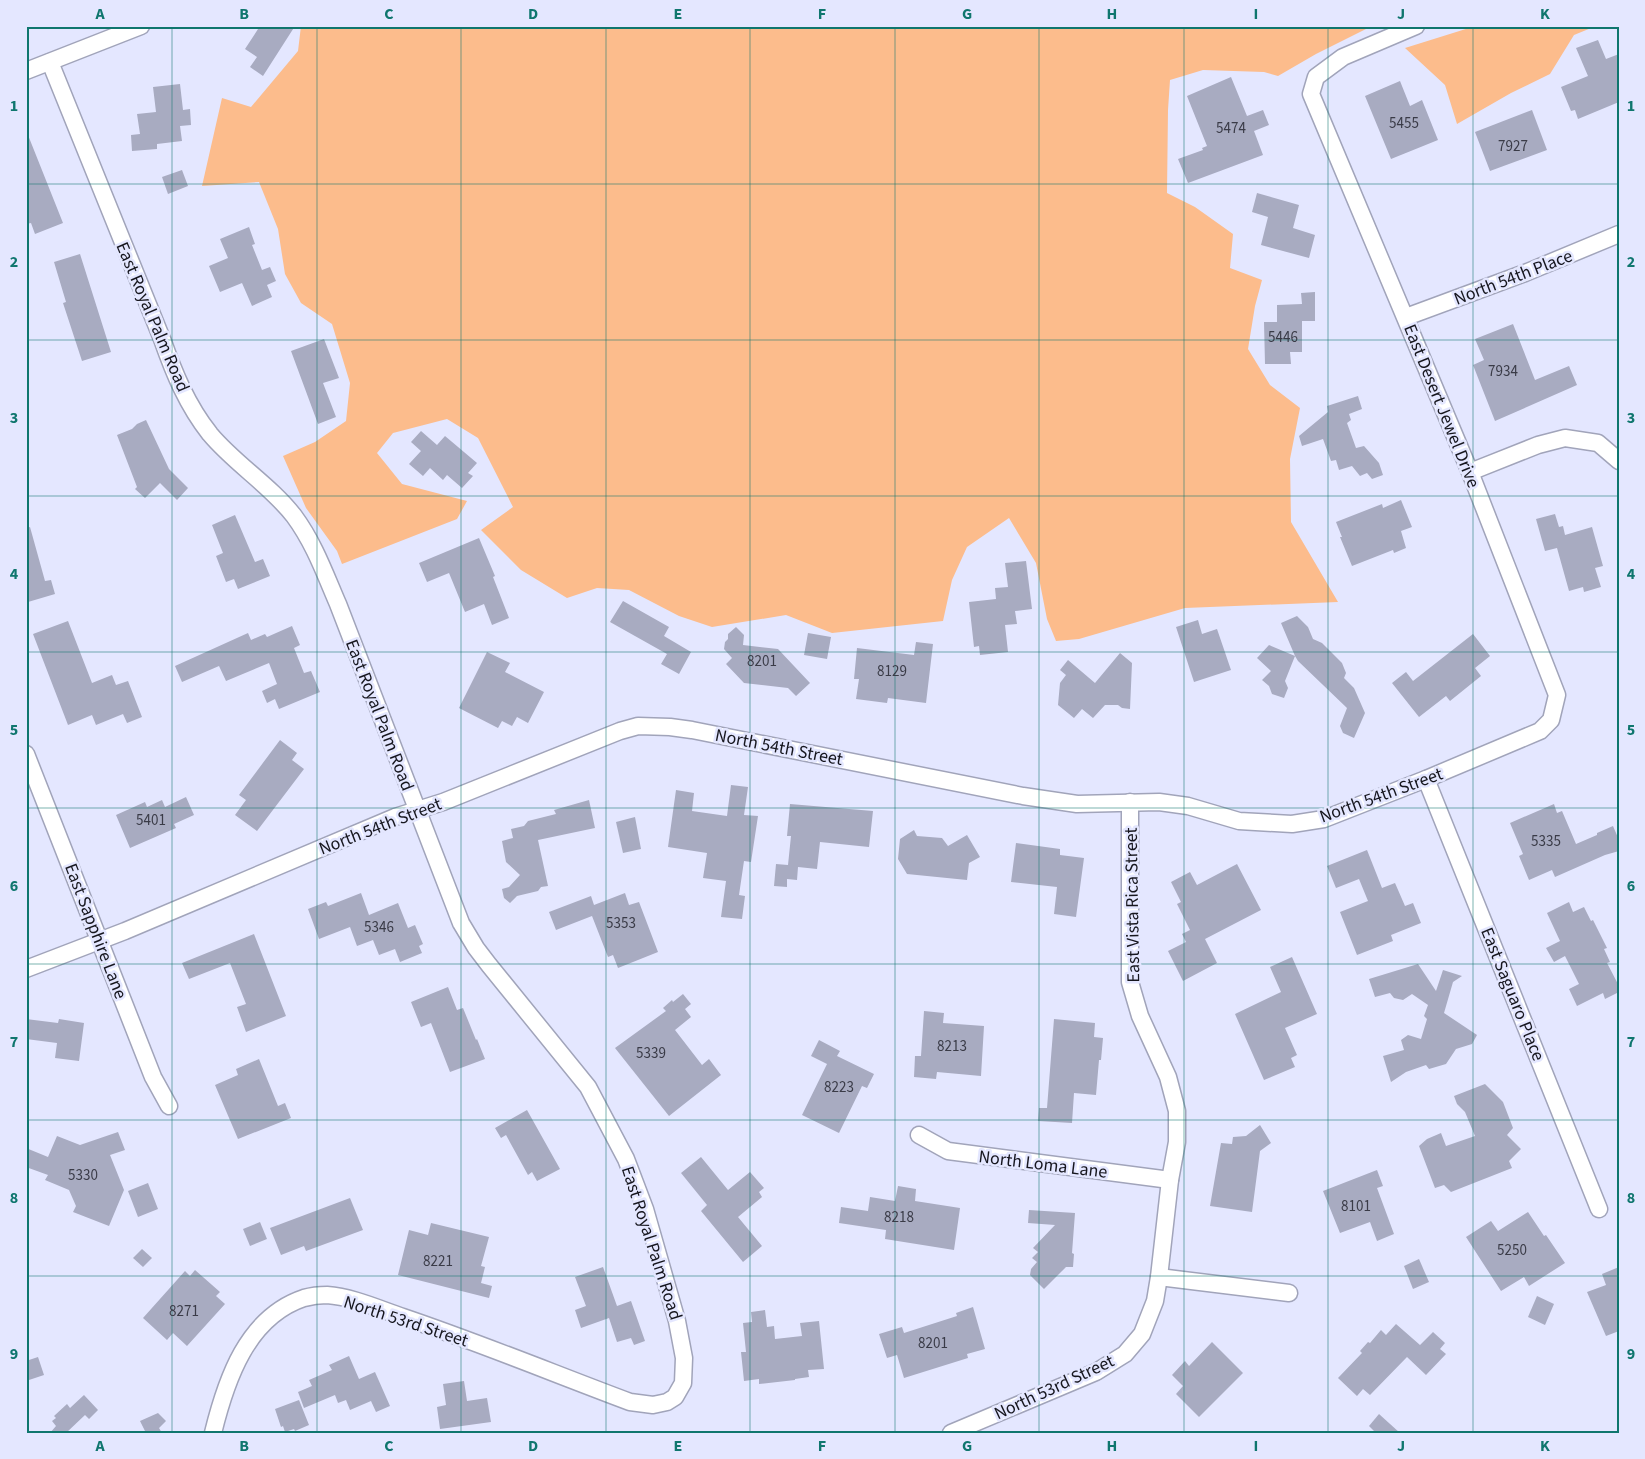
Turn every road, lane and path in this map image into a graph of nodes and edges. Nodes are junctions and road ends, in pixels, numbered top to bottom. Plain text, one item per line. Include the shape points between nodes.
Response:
1 (141, 26) edge
2 (1416, 26) edge
3 (50, 62) junction
4 (26, 71) edge
5 (1619, 234) edge
6 (1406, 317) junction
7 (1619, 461) edge
8 (1470, 472) junction
9 (1551, 720) joint
10 (26, 754) edge
11 (1426, 779) junction
12 (1130, 802) junction
13 (418, 810) junction
14 (100, 941) junction
15 (26, 969) edge
16 (169, 1106) dead end
17 (919, 1135) dead end
18 (1170, 1180) junction
19 (1599, 1209) dead end
20 (1159, 1277) junction
21 (1289, 1293) dead end
22 (668, 1402) joint
23 (213, 1433) edge
24 (951, 1433) edge

1 - 3 street
2 - 6 street, East Desert Jewel Drive via 1343,57 1316,77 1311,94
3 - 4 street
3 - 13 street, East Royal Palm Road via 176,380 210,434 282,501 316,552
5 - 6 street, North 54th Place via 1526,273
6 - 8 street, East Desert Jewel Drive
7 - 8 street via 1598,443 1565,438 1538,444
8 - 9 street, East Desert Jewel Drive via 1557,694
9 - 11 street, North 54th Street via 1540,731
10 - 14 street, East Sapphire Lane
11 - 12 street, North 54th Street via 1324,819 1292,824 1239,821 1188,806
11 - 19 street, East Saguaro Place
12 - 13 street, North 54th Street via 1077,804 1023,796 702,732 638,726
12 - 18 street, East Vista Rica Street via 1130,982 1140,1016 1168,1077 1177,1111 1177,1142
13 - 14 street, North 54th Street
13 - 22 street, East Royal Palm Road via 461,923 476,948 588,1087 626,1159 645,1209 677,1321 684,1358 683,1383
14 - 15 street, North 54th Street
14 - 16 street, East Sapphire Lane via 153,1077
17 - 18 street, North Loma Lane via 948,1151
18 - 20 street, North 53rd Street
20 - 21 street
20 - 24 street, North 53rd Street via 1155,1302 1142,1334 1125,1354 1096,1372
22 - 23 street, North 53rd Street via 653,1405 630,1402 422,1323 327,1295 305,1298 287,1306 266,1320 250,1338 220,1405

